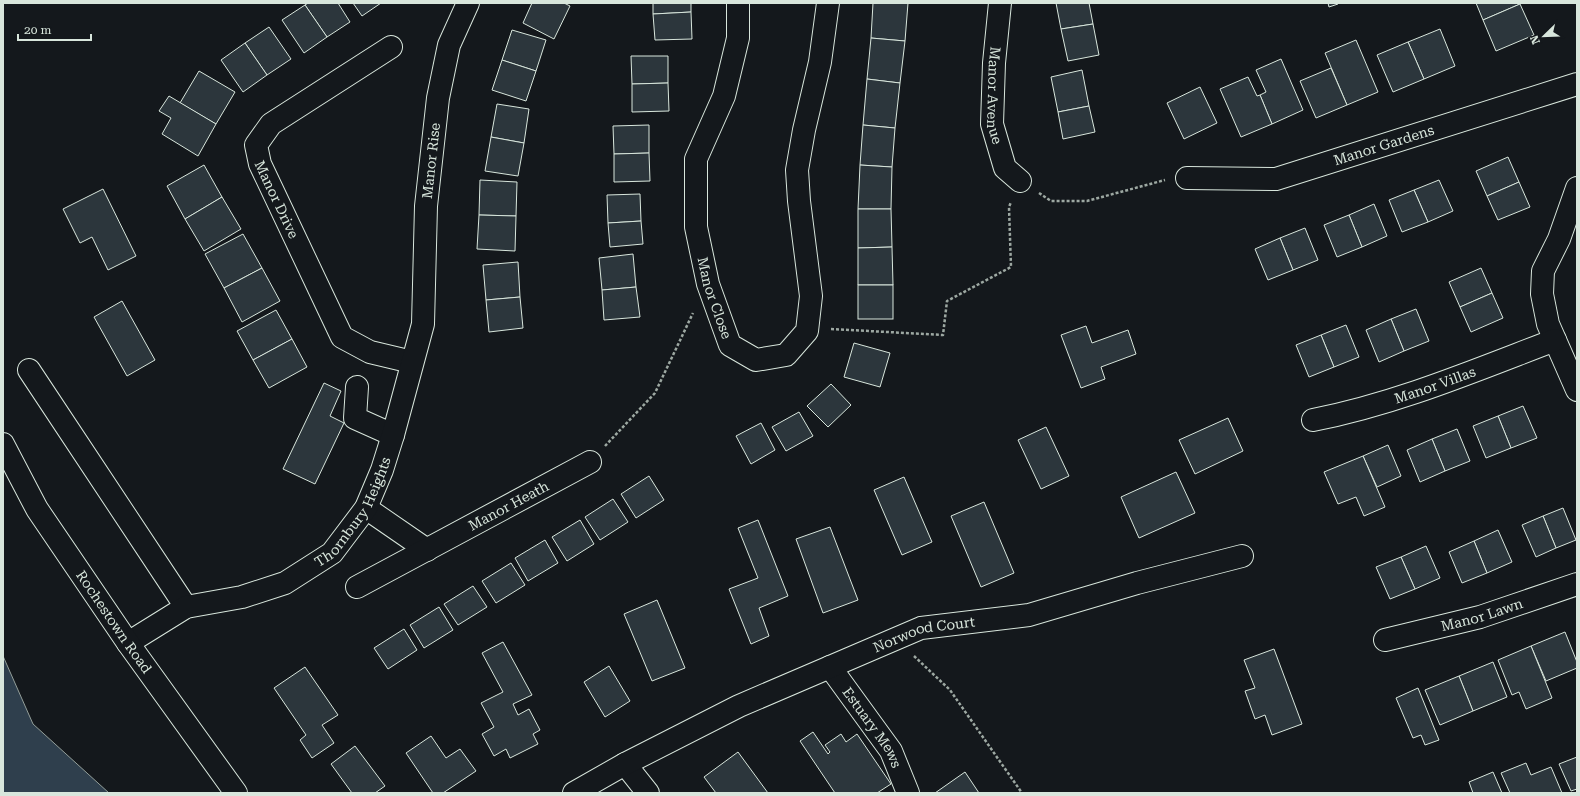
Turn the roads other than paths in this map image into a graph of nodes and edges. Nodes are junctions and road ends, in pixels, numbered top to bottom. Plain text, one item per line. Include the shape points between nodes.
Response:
1 (468, 3) edge
2 (738, 3) edge
3 (828, 3) edge
4 (1000, 3) edge
5 (391, 47) dead end
6 (1577, 84) edge
7 (1187, 178) road end
8 (1020, 181) road end
9 (1577, 188) edge
10 (1568, 238) edge
11 (423, 324) joint
12 (1555, 340) junction
13 (412, 362) junction
14 (30, 370) dead end
15 (358, 387) dead end
16 (1577, 390) edge
17 (1313, 420) dead end
18 (393, 435) junction
19 (3, 444) edge
20 (590, 462) road end
21 (366, 508) junction
22 (427, 550) junction
23 (1242, 556) dead end
24 (1577, 584) edge
25 (357, 587) dead end
26 (186, 607) junction
27 (1385, 640) dead end
28 (128, 643) junction
29 (830, 667) junction
30 (625, 764) junction
31 (236, 793) edge
32 (574, 793) edge
33 (648, 793) edge
34 (908, 793) edge

1 - 11 street, Manor Rise via 449,45 438,98 426,206
2 - 3 street, Manor Close via 738,38 724,96 696,159 696,227 708,284 730,345 756,360 786,354 807,331 811,296 797,170 820,62
4 - 8 street, Manor Avenue via 994,63 992,124 1005,168
5 - 13 street, Manor Drive via 271,124 256,145 260,164 342,337 370,352
6 - 7 street, Manor Gardens via 1276,179
9 - 10 street
10 - 12 street via 1543,271 1542,294 1548,324
11 - 13 street, Thornbury Heights
12 - 16 street
12 - 17 street, Manor Villas via 1425,390
13 - 18 street, Thornbury Heights
14 - 26 street
15 - 18 street via 355,418
18 - 21 street, Thornbury Heights
19 - 28 street, Rochestown Road via 37,509
20 - 22 street, Manor Heath
21 - 22 street
21 - 26 street, Thornbury Heights via 332,553 285,584 242,597
22 - 25 street, Manor Heath
23 - 29 street, Norwood Court via 1029,614 921,628
24 - 27 street, Manor Lawn via 1480,617
26 - 28 street, Thornbury Heights
28 - 31 street, Rochestown Road
29 - 30 street, Norwood Court via 739,706
29 - 34 street, Estuary Mews via 892,751
30 - 32 street, Norwood Court
30 - 33 street

